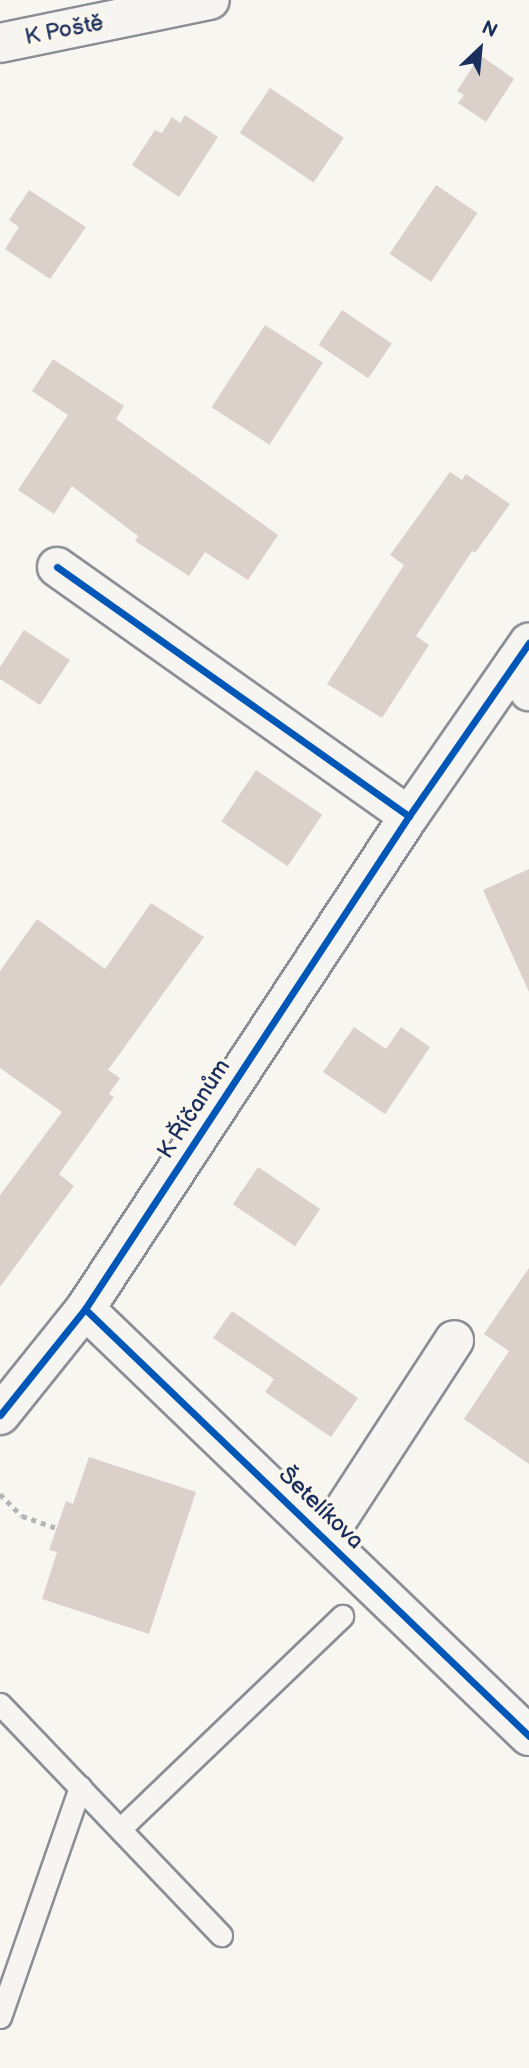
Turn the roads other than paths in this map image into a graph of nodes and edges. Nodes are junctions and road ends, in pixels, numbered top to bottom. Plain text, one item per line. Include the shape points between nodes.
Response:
1 (210, 0) edge
2 (0, 43) edge
3 (57, 567) dead end
4 (525, 665) edge
5 (409, 816) junction
6 (85, 1309) junction
7 (454, 1340) dead end
8 (0, 1415) edge
9 (326, 1539) junction
10 (342, 1616) dead end
11 (0, 1704) edge
12 (529, 1736) edge
13 (80, 1787) junction
14 (120, 1829) junction
15 (221, 1935) dead end
16 (0, 2017) edge

1 - 2 street, K Poště
3 - 5 street
4 - 5 street, K Říčanům
5 - 6 street, K Říčanům
6 - 8 street, K Říčanům
6 - 9 street, Šetelíkova
7 - 9 street, Šetelíkova
9 - 12 street, Šetelíkova
10 - 14 lane
11 - 13 lane
13 - 14 lane
13 - 16 lane
14 - 15 lane

